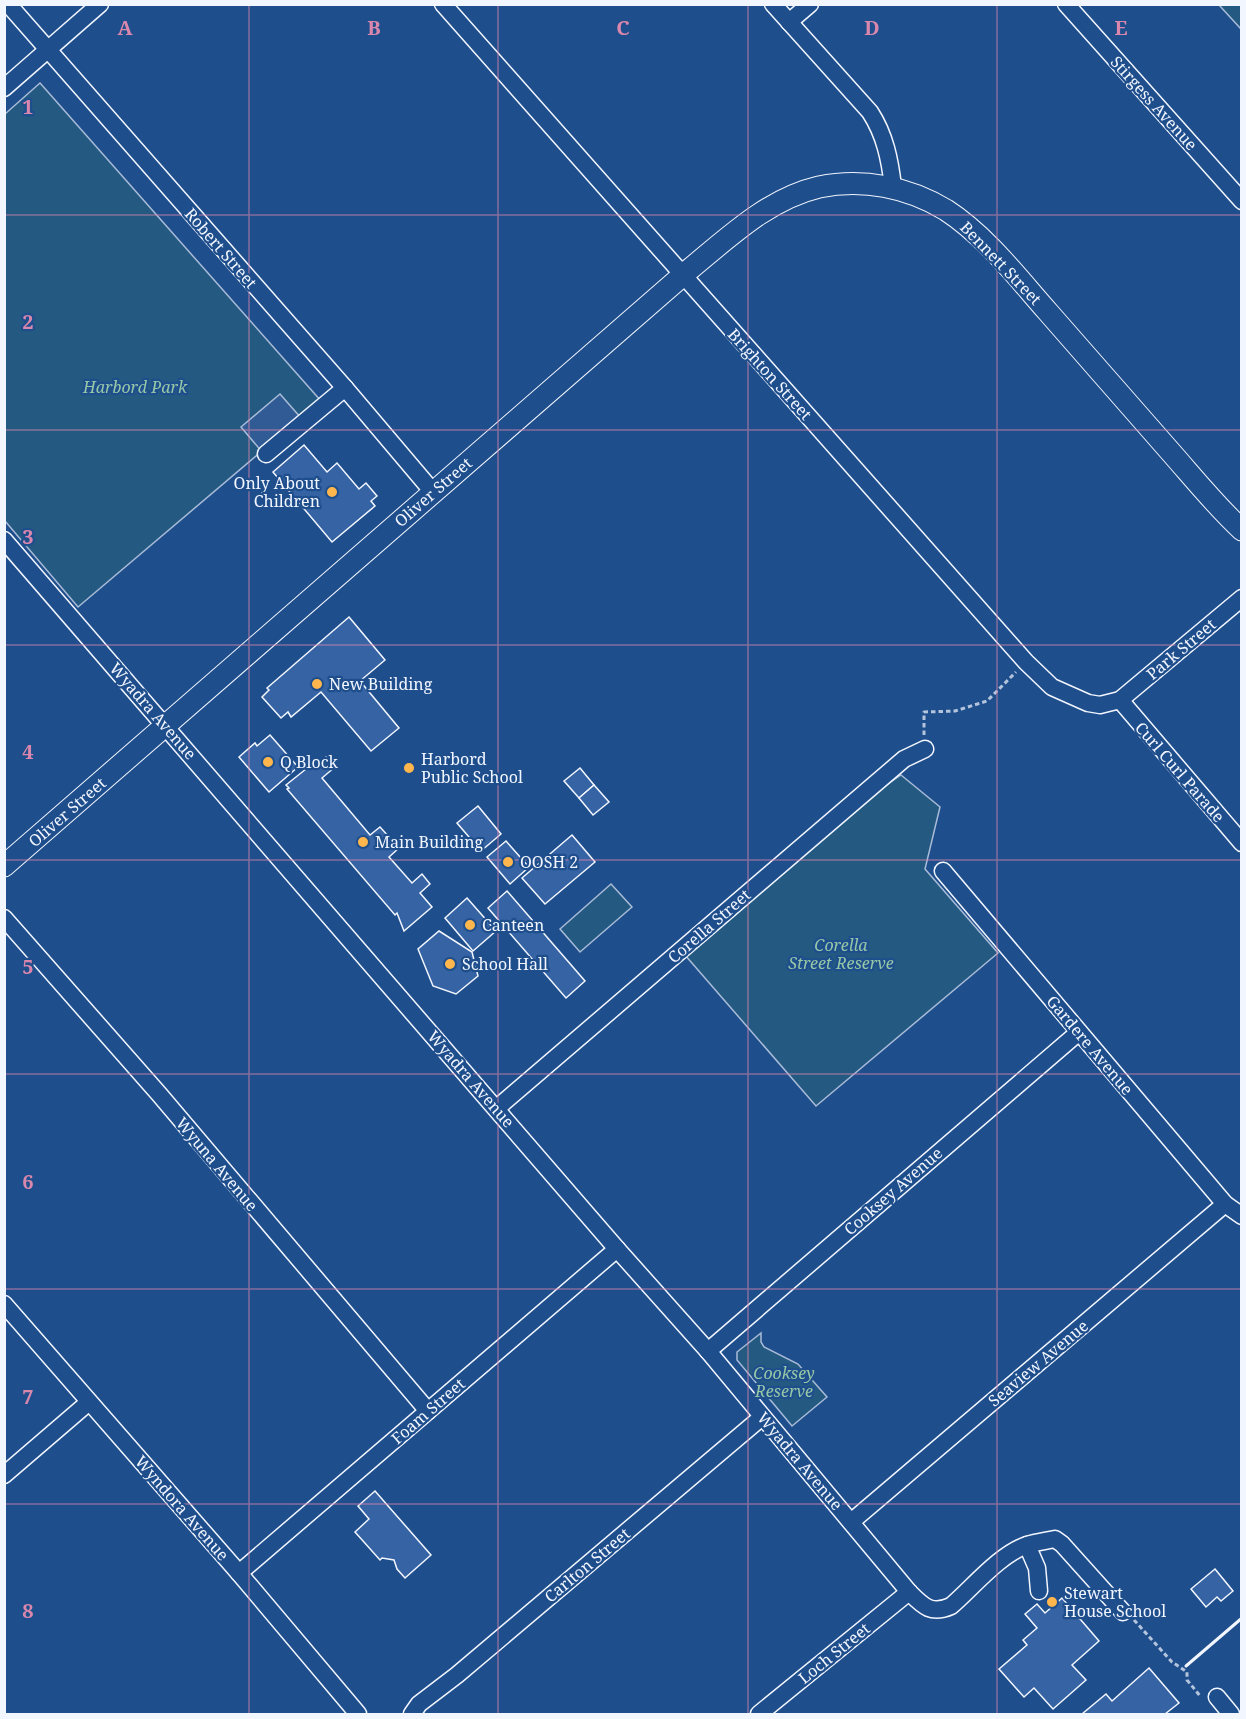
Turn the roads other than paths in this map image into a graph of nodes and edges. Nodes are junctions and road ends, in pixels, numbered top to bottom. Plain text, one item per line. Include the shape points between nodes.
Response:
1 (8, 4) edge
2 (100, 4) edge
3 (443, 4) edge
4 (773, 4) edge
5 (810, 4) edge
6 (1066, 4) edge
7 (789, 22) junction
8 (48, 51) junction
9 (4, 88) edge
10 (893, 187) junction
11 (1242, 201) edge
12 (682, 276) junction
13 (345, 388) junction
14 (266, 454) dead end
15 (434, 492) junction
16 (1242, 530) edge
17 (4, 540) edge
18 (1242, 598) edge
19 (1120, 700) junction
20 (166, 725) junction
21 (925, 749) road end
22 (1242, 843) edge
23 (4, 866) edge
24 (943, 871) dead end
25 (4, 918) edge
26 (1079, 1032) junction
27 (497, 1108) junction
28 (1225, 1204) junction
29 (1242, 1216) edge
30 (617, 1249) junction
31 (4, 1304) edge
32 (708, 1351) junction
33 (89, 1402) junction
34 (428, 1411) junction
35 (762, 1417) junction
36 (4, 1475) edge
37 (851, 1522) junction
38 (1031, 1544) junction
39 (239, 1573) junction
40 (1039, 1591) dead end
41 (909, 1592) junction
42 (1123, 1612) road end
43 (1209, 1697) road end
44 (357, 1714) edge
45 (412, 1714) edge
46 (759, 1714) edge
47 (1231, 1714) edge

1 - 8 street, Robert Street
2 - 8 street
3 - 12 street, Brighton Street
4 - 7 street
5 - 7 street
6 - 11 street, Stirgess Avenue
7 - 10 street via 870,112 880,128
8 - 9 street
8 - 13 street, Robert Street
10 - 12 main road, Oliver Street via 841,184 800,193 765,210
10 - 16 main road, Bennett Street via 946,211 986,243
12 - 15 main road, Oliver Street
12 - 19 street, Brighton Street via 1026,662 1052,687 1088,703 1100,705
13 - 14 street
13 - 15 street, Robert Street
15 - 20 main road, Oliver Street
17 - 20 street, Wyadra Avenue
18 - 19 street, Park Street
19 - 22 street, Curl Curl Parade
20 - 23 main road, Oliver Street
20 - 27 street, Wyadra Avenue
21 - 27 street, Corella Street via 904,759
24 - 26 street, Gardere Avenue
25 - 34 street, Wyuna Avenue
26 - 28 street, Gardere Avenue
26 - 32 street, Cooksey Avenue
27 - 30 street, Wyadra Avenue
28 - 29 street, Gardere Avenue
28 - 37 street, Seaview Avenue
30 - 32 street, Wyadra Avenue
30 - 34 street, Foam Street
31 - 33 street, Wyndora Avenue
32 - 35 street, Wyadra Avenue
33 - 36 street
33 - 39 street, Wyndora Avenue
34 - 39 street, Foam Street
35 - 37 street, Wyadra Avenue
35 - 45 street, Carlton Street via 419,1704
37 - 41 street, Wyadra Avenue
38 - 40 street
38 - 41 street, Wyadra Avenue via 1006,1557 951,1606 940,1611 925,1608
38 - 42 street via 1055,1539 1062,1544
39 - 44 street, Wyndora Avenue
41 - 46 street, Loch Street
43 - 47 street

